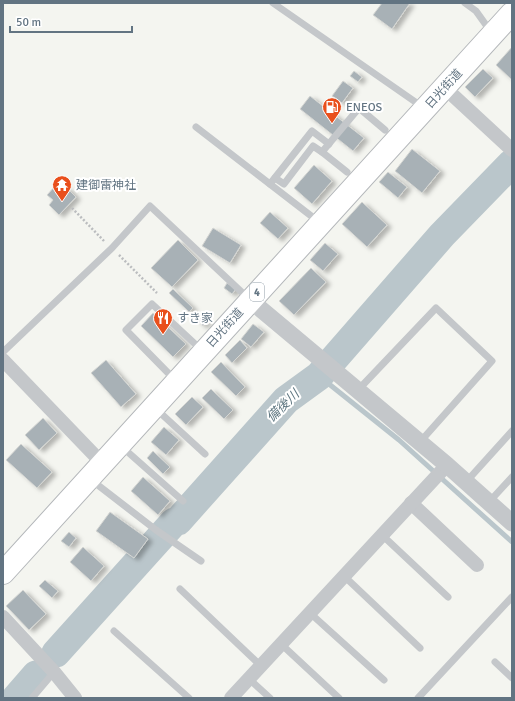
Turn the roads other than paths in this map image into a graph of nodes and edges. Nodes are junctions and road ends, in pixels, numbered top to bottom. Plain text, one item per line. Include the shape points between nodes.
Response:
1 (273, 3) edge
2 (465, 3) edge
3 (512, 13) edge
4 (492, 34) junction
5 (444, 88) junction
6 (426, 109) junction
7 (196, 127) dead end
8 (385, 130) dead end
9 (329, 144) junction
10 (512, 150) edge
11 (322, 152) junction
12 (347, 172) dead end
13 (275, 178) junction
14 (270, 184) junction
15 (321, 223) junction
16 (250, 300) junction
17 (194, 343) dead end
18 (3, 352) edge
19 (3, 360) edge
20 (176, 382) junction
21 (358, 390) junction
22 (154, 406) junction
23 (512, 432) edge
24 (420, 442) junction
25 (119, 444) junction
26 (205, 454) dead end
27 (447, 465) junction
28 (96, 470) junction
29 (512, 477) edge
30 (466, 482) junction
31 (183, 501) dead end
32 (489, 502) junction
33 (411, 503) junction
34 (512, 523) edge
35 (382, 535) junction
36 (201, 561) dead end
37 (477, 565) dead end
38 (3, 573) edge
39 (344, 576) junction
40 (180, 589) dead end
41 (448, 597) dead end
42 (512, 597) edge
43 (310, 613) junction
44 (3, 617) edge
45 (114, 632) dead end
46 (281, 644) junction
47 (420, 648) dead end
48 (495, 662) dead end
49 (261, 666) junction
50 (54, 672) junction
51 (512, 678) edge
52 (249, 679) junction
53 (384, 680) dead end
54 (32, 698) edge
55 (75, 698) edge
56 (189, 698) edge
57 (231, 698) edge
58 (270, 698) edge
59 (338, 698) edge
60 (418, 698) edge

1 - 6 lane
2 - 4 lane via 476,11
3 - 4 highway, 日光街道 / 4
4 - 5 highway, 日光街道 / 4
5 - 6 highway, 日光街道 / 4
5 - 10 street
6 - 15 highway, 日光街道 / 4
7 - 14 lane
8 - 9 lane via 359,108
9 - 11 lane
9 - 13 lane via 312,130
11 - 12 lane
11 - 13 lane via 314,146 284,184
13 - 14 lane
14 - 15 lane
15 - 16 highway, 日光街道 / 4
16 - 18 lane via 150,206 112,248
16 - 20 highway, 日光街道 / 4
16 - 21 street
17 - 20 lane via 152,304 126,330
19 - 28 street
20 - 22 highway, 日光街道 / 4
21 - 24 street
21 - 24 lane via 436,308 492,361
22 - 25 highway, 日光街道 / 4
22 - 26 lane
23 - 30 lane
24 - 27 street
25 - 28 highway, 日光街道 / 4
25 - 31 lane
27 - 30 street
27 - 33 street
28 - 36 lane via 156,530
28 - 38 highway, 日光街道 / 4
29 - 32 lane
30 - 32 street
32 - 34 street
33 - 35 street
33 - 37 street
35 - 39 street
35 - 41 lane
39 - 43 street
39 - 47 lane
40 - 49 lane
42 - 60 lane
43 - 46 street
43 - 53 lane
44 - 50 street
45 - 56 lane
46 - 49 street
46 - 59 lane
48 - 51 lane
49 - 52 street
50 - 54 lane
50 - 55 street
52 - 57 street
52 - 58 lane

